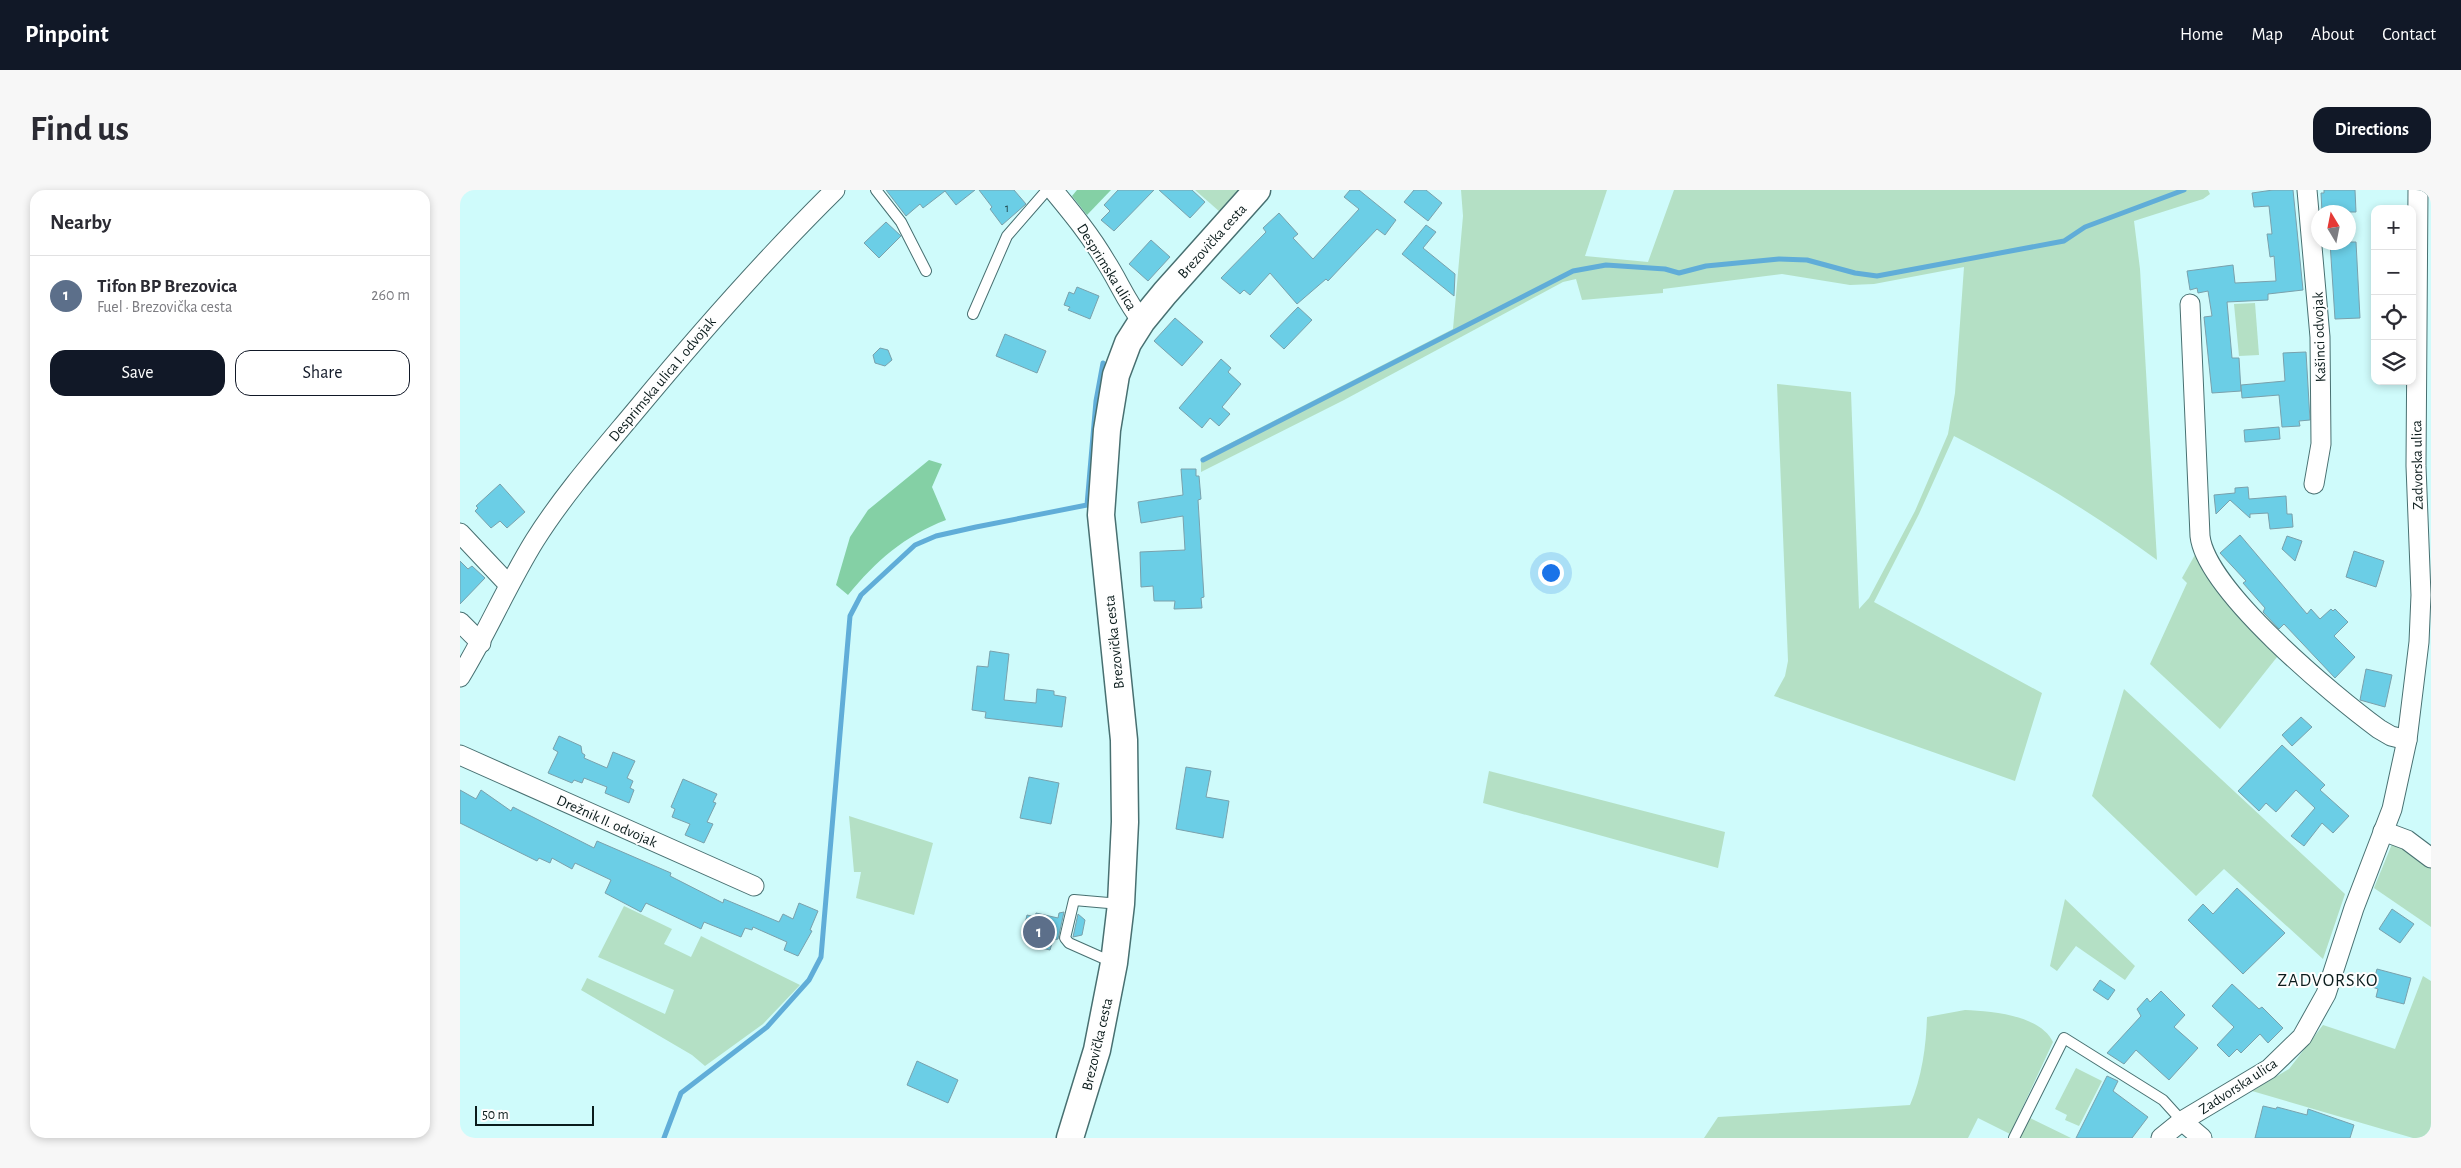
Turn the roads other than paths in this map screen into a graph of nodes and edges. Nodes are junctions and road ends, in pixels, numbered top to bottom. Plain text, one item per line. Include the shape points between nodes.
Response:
1 (836, 190) edge
2 (876, 190) edge
3 (1048, 190) edge
4 (1053, 190) edge
5 (1257, 190) edge
6 (2307, 190) edge
7 (2418, 190) edge
8 (926, 271) dead end
9 (2190, 304) dead end
10 (973, 314) dead end
11 (1142, 321) junction
12 (2423, 467) edge
13 (2314, 484) dead end
14 (460, 533) edge
15 (509, 585) junction
16 (460, 622) edge
17 (481, 643) junction
18 (460, 677) edge
19 (2406, 740) junction
20 (460, 755) edge
21 (2384, 831) junction
22 (2431, 858) edge
23 (754, 886) dead end
24 (1121, 904) junction
25 (1114, 963) junction
26 (2182, 1121) junction
27 (1070, 1138) edge
28 (2014, 1138) edge
29 (2161, 1138) edge
30 (2202, 1138) edge

1 - 15 street, Desprimska ulica I. odvojak via 710,321 622,427 535,539
2 - 8 lane via 901,222
3 - 10 lane via 1007,236
4 - 11 street, Desprimska ulica via 1107,262
5 - 11 main road, Brezovička cesta
6 - 13 street, Kašinci odvojak via 2320,337 2321,444
7 - 12 street, Zadvorska ulica
9 - 19 street via 2200,536 2204,556 2246,610 2280,645 2365,719 2391,736
11 - 24 main road, Brezovička cesta via 1128,343 1116,375 1102,487 1101,515 1124,740
12 - 19 street, Zadvorska ulica via 2419,642
14 - 15 street
15 - 17 street, Desprimska ulica I. odvojak
16 - 17 street
17 - 18 street, Desprimska ulica I. odvojak
19 - 21 street, Zadvorska ulica
20 - 23 street, Drežnik II. odvojak
21 - 22 street via 2407,840
21 - 26 street, Zadvorska ulica via 2326,994 2302,1037 2269,1069
24 - 25 main road, Brezovička cesta
24 - 25 lane via 1074,900 1065,938 1068,943
25 - 27 main road, Brezovička cesta via 1097,1050
26 - 28 lane via 2163,1100 2064,1038
26 - 29 street, Zadvorska ulica
26 - 30 street

